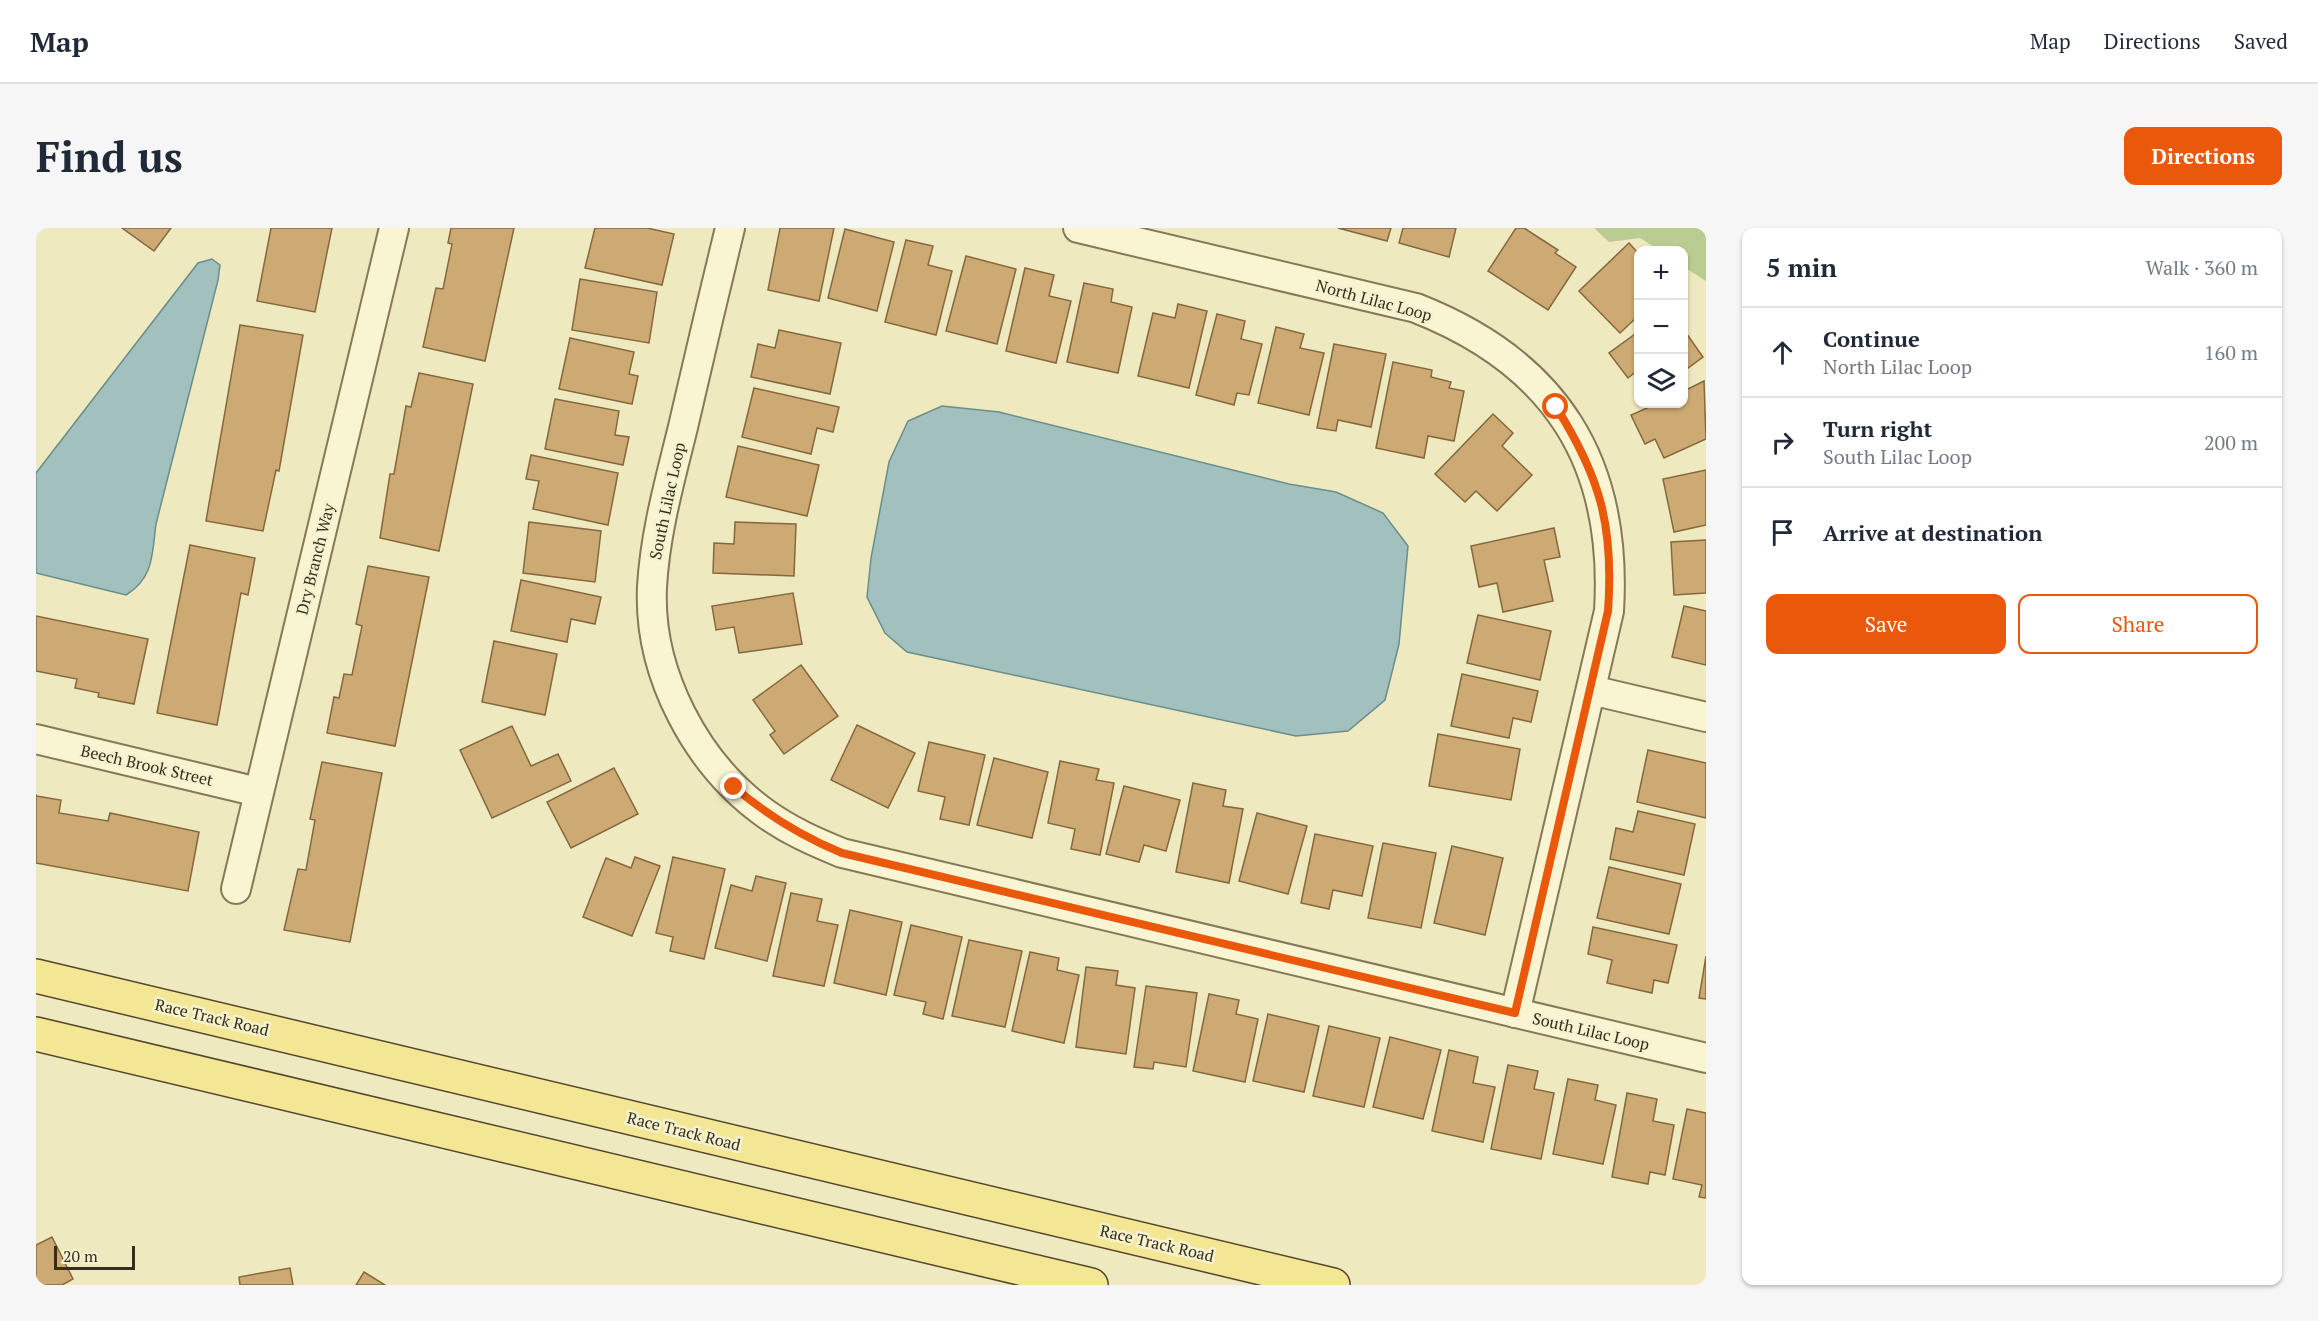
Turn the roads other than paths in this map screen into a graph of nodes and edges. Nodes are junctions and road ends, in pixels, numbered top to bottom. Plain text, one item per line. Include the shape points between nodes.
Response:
1 (394, 228) edge
2 (730, 228) edge
3 (1078, 228) edge
4 (1591, 690) junction
5 (1706, 717) edge
6 (36, 739) edge
7 (258, 792) junction
8 (236, 890) dead end
9 (36, 976) edge
10 (1515, 1013) junction
11 (36, 1034) edge
12 (1706, 1058) edge
13 (1090, 1285) edge
14 (1333, 1285) edge

1 - 7 street, Dry Branch Way
2 - 10 street, South Lilac Loop via 659,527 652,590 655,635 666,678 684,720 705,754 734,787 801,836 842,853
3 - 4 street, North Lilac Loop via 1416,308 1453,322 1488,342 1524,370 1556,407 1578,441 1597,484 1608,528 1608,611
4 - 5 street
4 - 10 street, North Lilac Loop
6 - 7 street, Beech Brook Street
7 - 8 street, Dry Branch Way
9 - 14 main road, Race Track Road
10 - 12 street, South Lilac Loop
11 - 13 main road

